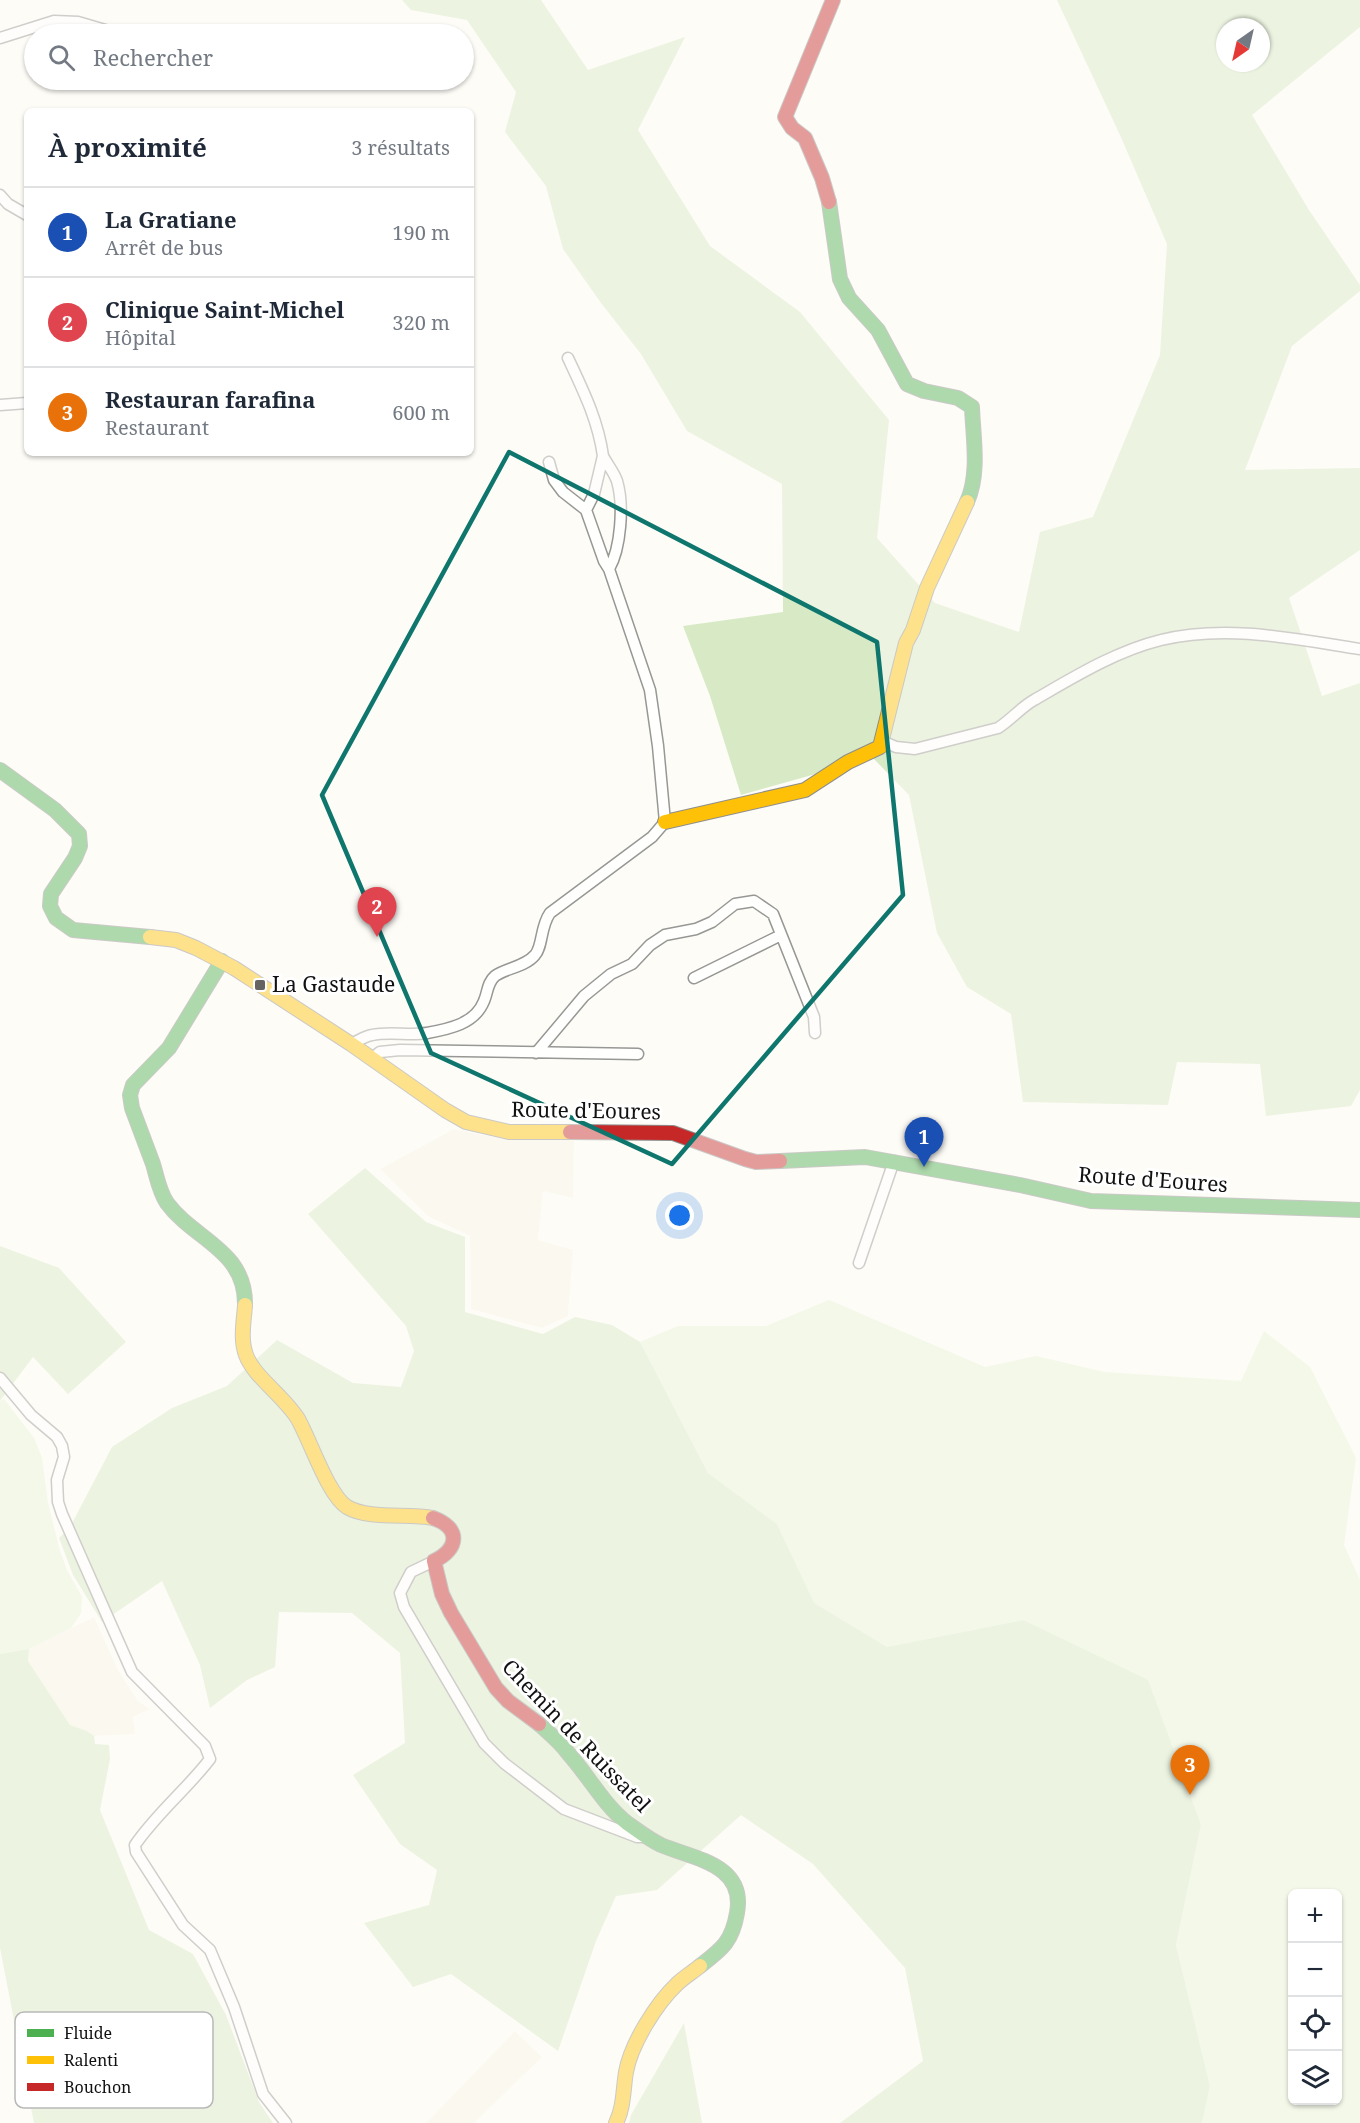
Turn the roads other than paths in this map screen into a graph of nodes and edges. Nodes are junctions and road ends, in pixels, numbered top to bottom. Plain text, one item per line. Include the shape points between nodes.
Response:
1 (833, 0) edge
2 (44, 24) edge
3 (85, 24) edge
4 (24, 30) edge
5 (0, 38) edge
6 (0, 195) edge
7 (24, 213) edge
8 (568, 358) dead end
9 (24, 403) edge
10 (0, 405) edge
11 (603, 456) junction
12 (549, 462) dead end
13 (585, 510) junction
14 (609, 569) junction
15 (1360, 649) edge
16 (882, 741) junction
17 (0, 770) edge
18 (665, 822) junction
19 (781, 935) junction
20 (222, 961) junction
21 (694, 978) dead end
22 (815, 1033) dead end
23 (351, 1044) junction
24 (400, 1050) junction
25 (537, 1053) junction
26 (638, 1054) dead end
27 (371, 1059) junction
28 (386, 1069) junction
29 (894, 1161) junction
30 (1360, 1210) edge
31 (859, 1263) dead end
32 (0, 1378) edge
33 (434, 1561) junction
34 (650, 1837) junction
35 (286, 2123) edge
36 (616, 2123) edge

1 - 16 street via 785,117 805,138 822,178 840,279 849,298 878,330 907,384 931,393 958,395 972,407 972,490 906,643
2 - 3 street
4 - 5 street
6 - 7 street
8 - 11 street via 599,431
9 - 10 street
11 - 13 street via 594,494
11 - 14 street via 616,480 619,501 616,553
12 - 13 street via 554,480 563,492
13 - 14 street
14 - 18 street via 650,690
15 - 16 street via 1258,634 1193,634 1160,641 1106,661 1031,702 998,728 915,749
16 - 18 street via 875,752 843,765 805,790
17 - 20 street, Route d'Eoures via 60,815 79,835 81,847 76,858 51,895 51,907 62,924 73,930 176,940
18 - 23 street via 652,837 550,913 543,922 535,956 489,982 477,1014 460,1025 425,1033 371,1035
19 - 21 street
19 - 22 street via 814,1017
19 - 25 street via 773,914 754,901 735,904 704,926 666,935 584,996
20 - 23 street, Route d'Eoures
20 - 33 street, Chemin de Ruissatel via 170,1048 133,1085 132,1108 166,1203 221,1248 242,1280 246,1354 256,1372 296,1418 335,1495 345,1506 364,1513 435,1518 446,1524 455,1543
23 - 27 street, Route d'Eoures
24 - 25 street
24 - 27 street via 380,1052
24 - 28 street
25 - 26 street
27 - 28 street, Route d'Eoures
28 - 29 street, Route d'Eoures via 466,1122 509,1132 673,1133 756,1162 864,1157
29 - 30 street, Route d'Eoures via 1091,1201
29 - 31 street
32 - 35 street via 62,1446 64,1456 57,1480 62,1514 132,1672 209,1754 210,1759 190,1783 145,1830 135,1845 136,1852 183,1925 210,1950 263,2094
33 - 34 street, Chemin de Ruissatel via 451,1613 496,1688 568,1752 626,1822
33 - 34 street, Chemin de Ruissatel via 411,1572 400,1593 404,1607 484,1743 564,1809 638,1837
34 - 36 street, Chemin de Ruissatel via 718,1866 730,1877 738,1907 735,1929 724,1948 677,1984 639,2036 626,2070 621,2113

